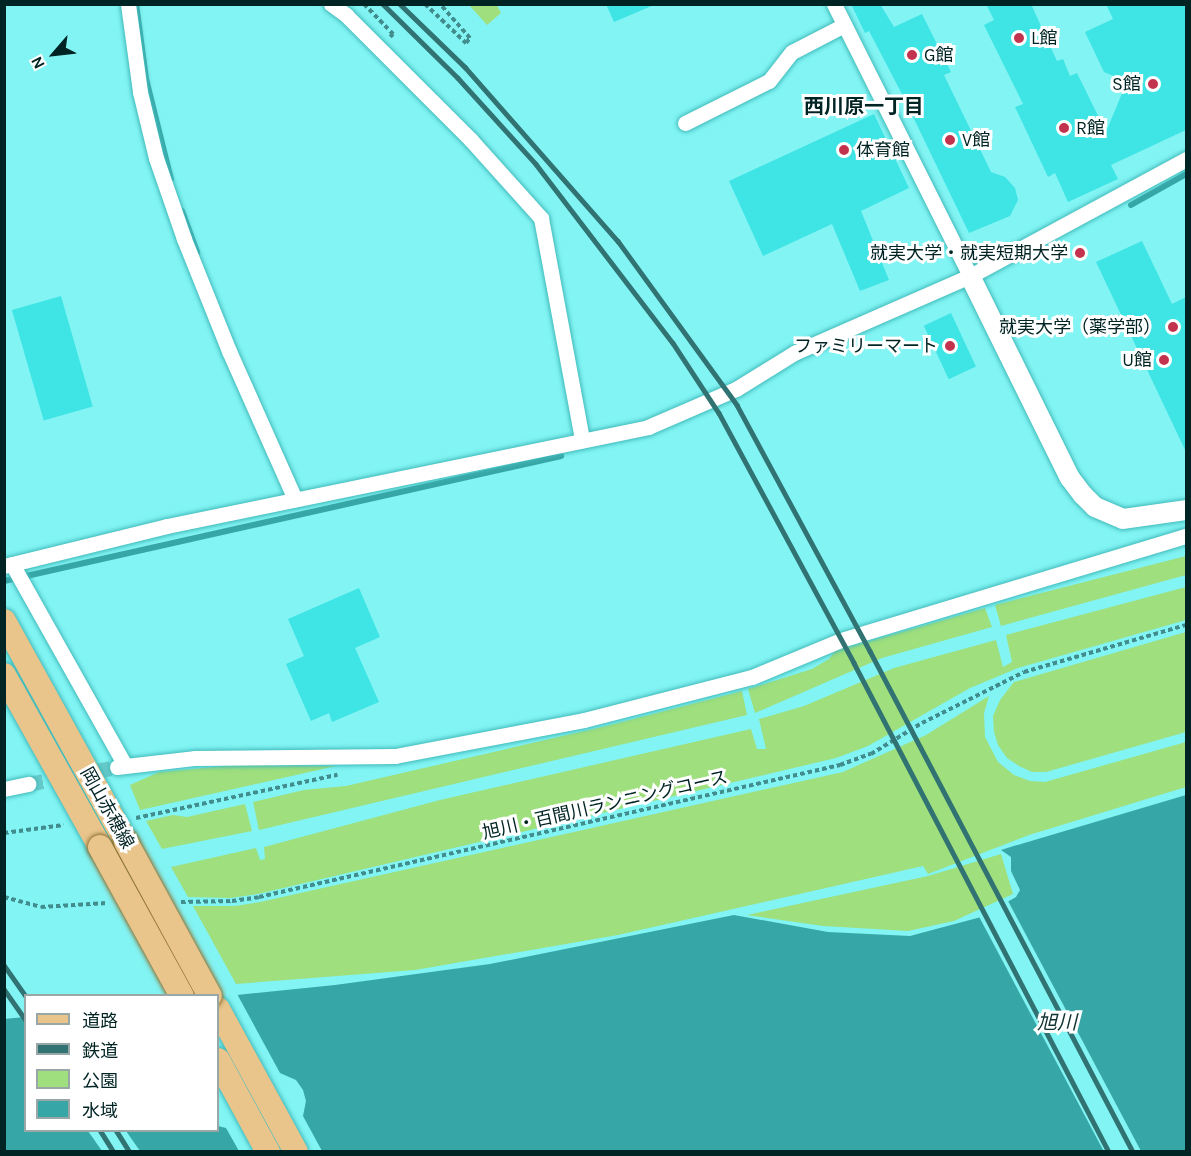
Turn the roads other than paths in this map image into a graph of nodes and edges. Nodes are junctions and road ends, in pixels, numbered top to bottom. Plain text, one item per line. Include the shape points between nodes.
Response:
1 (128, 4) edge
2 (331, 4) edge
3 (834, 4) edge
4 (844, 25) junction
5 (685, 123) dead end
6 (1186, 159) edge
7 (970, 276) junction
8 (582, 440) junction
9 (295, 499) junction
10 (1186, 510) edge
11 (1186, 536) edge
12 (11, 566) edge
13 (4, 621) edge
14 (4, 675) edge
15 (28, 784) tunnel mouth
16 (4, 789) edge
17 (181, 994) edge
18 (209, 994) edge
19 (219, 1011) edge
20 (219, 1062) edge
21 (268, 1152) edge
22 (296, 1152) edge

1 - 9 street via 140,92 156,158 229,351
2 - 8 street via 471,140 541,218
3 - 4 street
4 - 5 street via 792,52 769,81
4 - 7 street
6 - 7 street
7 - 8 street via 796,352 736,389 648,427
7 - 10 street via 1070,478 1083,495 1095,507 1123,519
8 - 9 street
9 - 12 street via 167,526
11 - 12 street via 851,636 752,676 584,720 395,756 195,758 121,766
13 - 18 main road, 岡山赤穂線, bridge
14 - 17 main road, 岡山赤穂線, bridge
15 - 16 street
19 - 22 main road
20 - 21 main road

